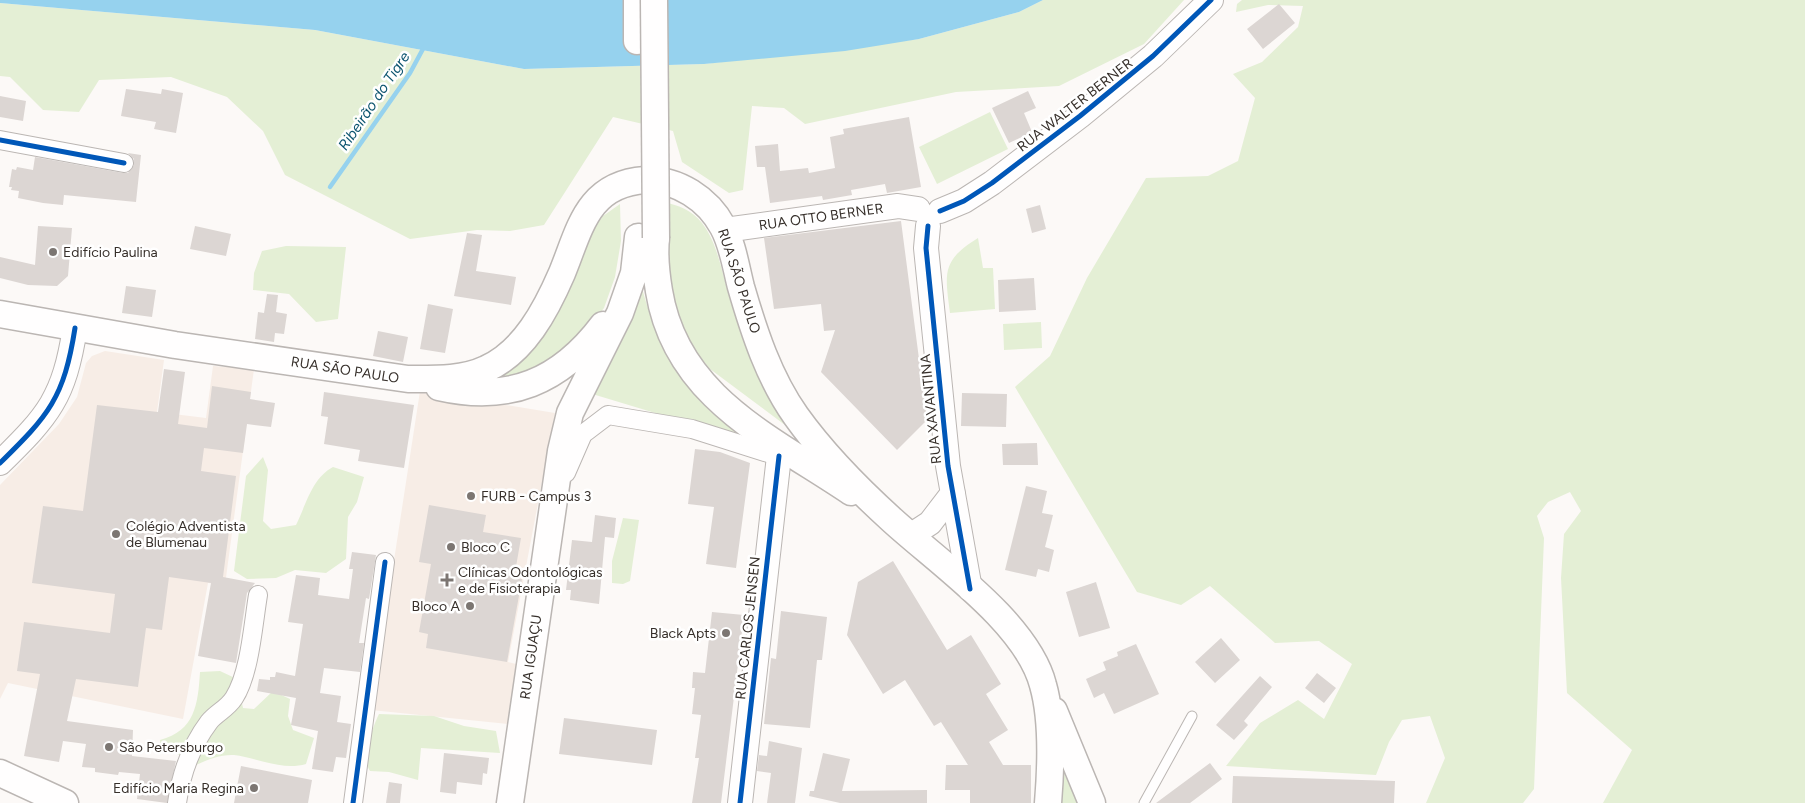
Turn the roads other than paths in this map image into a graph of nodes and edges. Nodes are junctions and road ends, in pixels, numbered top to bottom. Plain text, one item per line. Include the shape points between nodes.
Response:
1 (636, 0) edge
2 (654, 0) edge
3 (1211, 0) edge
4 (0, 140) edge
5 (124, 163) dead end
6 (929, 216) junction
7 (725, 230) junction
8 (647, 237) junction
9 (634, 273) junction
10 (0, 314) edge
11 (75, 328) junction
12 (408, 380) junction
13 (779, 456) junction
14 (0, 463) edge
15 (807, 465) junction
16 (953, 493) junction
17 (552, 511) junction
18 (889, 518) junction
19 (910, 536) junction
20 (385, 562) dead end
21 (970, 588) junction
22 (258, 594) dead end
23 (1044, 685) junction
24 (1192, 716) dead end
25 (0, 773) edge
26 (60, 802) edge
27 (177, 803) edge
28 (353, 803) edge
29 (510, 803) edge
30 (740, 803) edge
31 (1048, 803) edge
32 (1092, 803) edge
33 (1144, 803) edge

1 - 8 main road
2 - 8 main road, bridge
3 - 6 street, RUA WALTER BERNER via 1154,56 992,184
4 - 5 street
6 - 7 street, RUA OTTO BERNER via 898,206
6 - 16 street, RUA XAVANTINA via 926,248
7 - 12 main road, RUA SÃO PAULO via 706,205 685,189 649,180 619,184 591,207 578,229 562,274 520,345 486,369 447,378
7 - 18 main road, RUA SÃO PAULO via 758,339 781,393 814,440
8 - 9 main road
8 - 15 main road via 672,339 690,369 728,409
9 - 12 main road via 613,312 593,339 564,366 536,382 489,394
9 - 17 main road, RUA IGUAÇU via 620,313 570,413
10 - 11 main road, RUA SÃO PAULO
11 - 12 main road, RUA SÃO PAULO
11 - 14 street via 67,369 54,403
13 - 15 street
13 - 17 street via 692,429 608,415 583,434
13 - 30 street, RUA CARLOS JENSEN
15 - 18 main road
16 - 19 street via 930,523
16 - 21 street, RUA XAVANTINA
17 - 29 main road, RUA IGUAÇU
18 - 19 main road, RUA SÃO PAULO
19 - 21 main road, RUA SÃO PAULO
20 - 28 street
21 - 23 main road, RUA SÃO PAULO via 1023,643
22 - 27 street via 246,661 235,697 211,720 187,761
23 - 31 main road, RUA SÃO PAULO via 1051,754
23 - 32 main road
24 - 33 lane
25 - 26 main road

